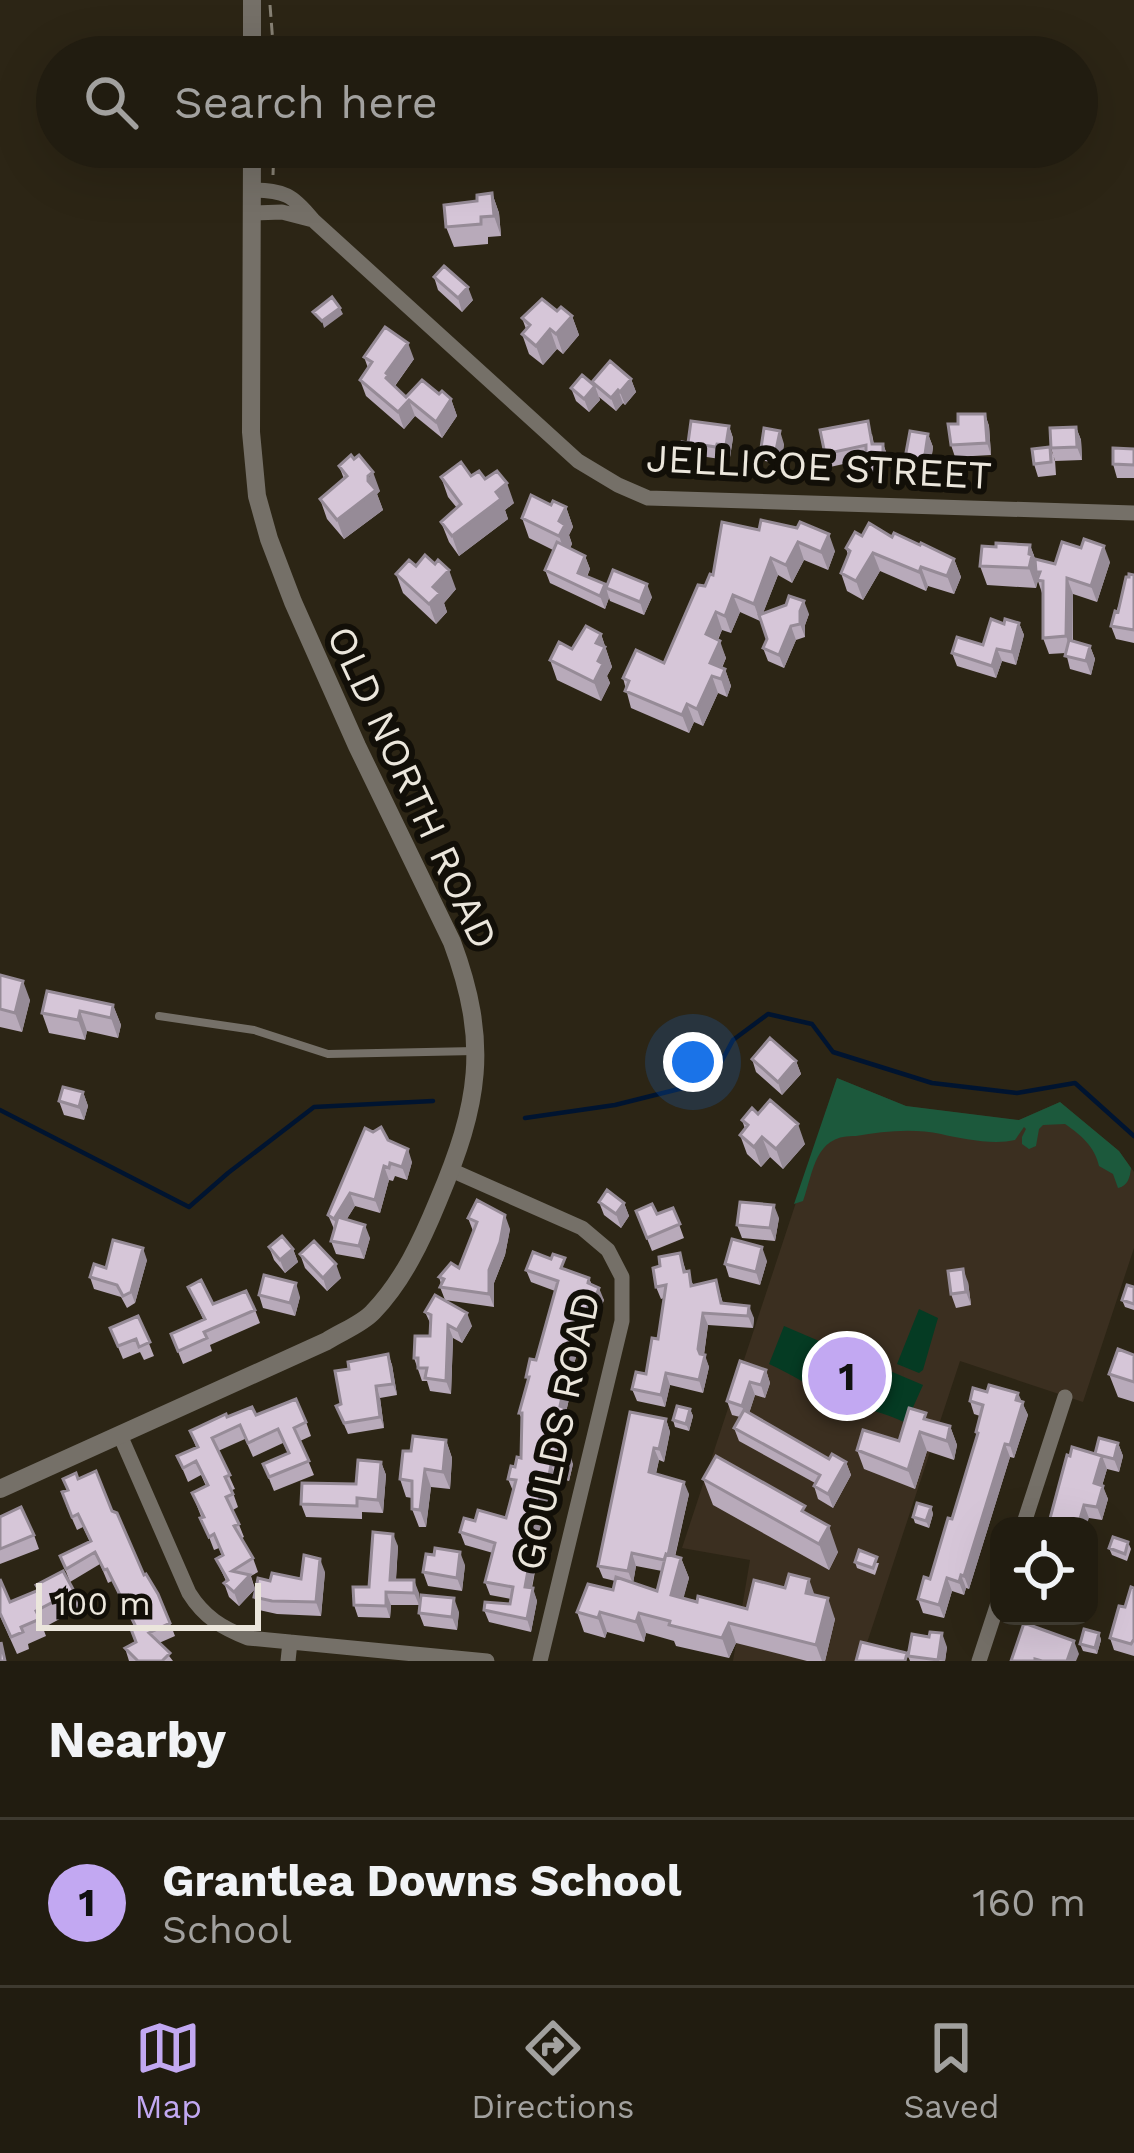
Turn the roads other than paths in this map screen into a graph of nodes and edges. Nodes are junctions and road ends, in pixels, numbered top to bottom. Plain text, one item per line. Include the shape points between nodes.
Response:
1 (253, 0) edge
2 (252, 36) edge
3 (252, 168) edge
4 (252, 190) junction
5 (252, 213) junction
6 (313, 220) junction
7 (1134, 513) edge
8 (159, 1016) dead end
9 (476, 1051) junction
10 (451, 1170) junction
11 (1065, 1397) dead end
12 (120, 1435) junction
13 (0, 1489) edge
14 (1026, 1517) edge
15 (991, 1625) edge
16 (290, 1642) junction
17 (288, 1661) edge
18 (487, 1661) edge
19 (540, 1661) edge
20 (979, 1661) edge

1 - 2 street
3 - 4 street, OLD NORTH ROAD
4 - 5 street, OLD NORTH ROAD
4 - 6 street, JELLICOE STREET via 288,194
5 - 6 street
5 - 9 street, OLD NORTH ROAD via 252,452 268,539 452,943
6 - 7 street, JELLICOE STREET via 578,461 648,498
8 - 9 lane via 254,1030 328,1054
9 - 10 street, OLD NORTH ROAD via 470,1118
10 - 12 street, OLD NORTH ROAD via 406,1268 371,1315
10 - 19 street, GOULDS ROAD via 582,1228 608,1250 622,1277 622,1321
11 - 14 street
12 - 13 street, OLD NORTH ROAD
12 - 16 street via 202,1612 248,1638
15 - 20 street
16 - 17 street
16 - 18 street

